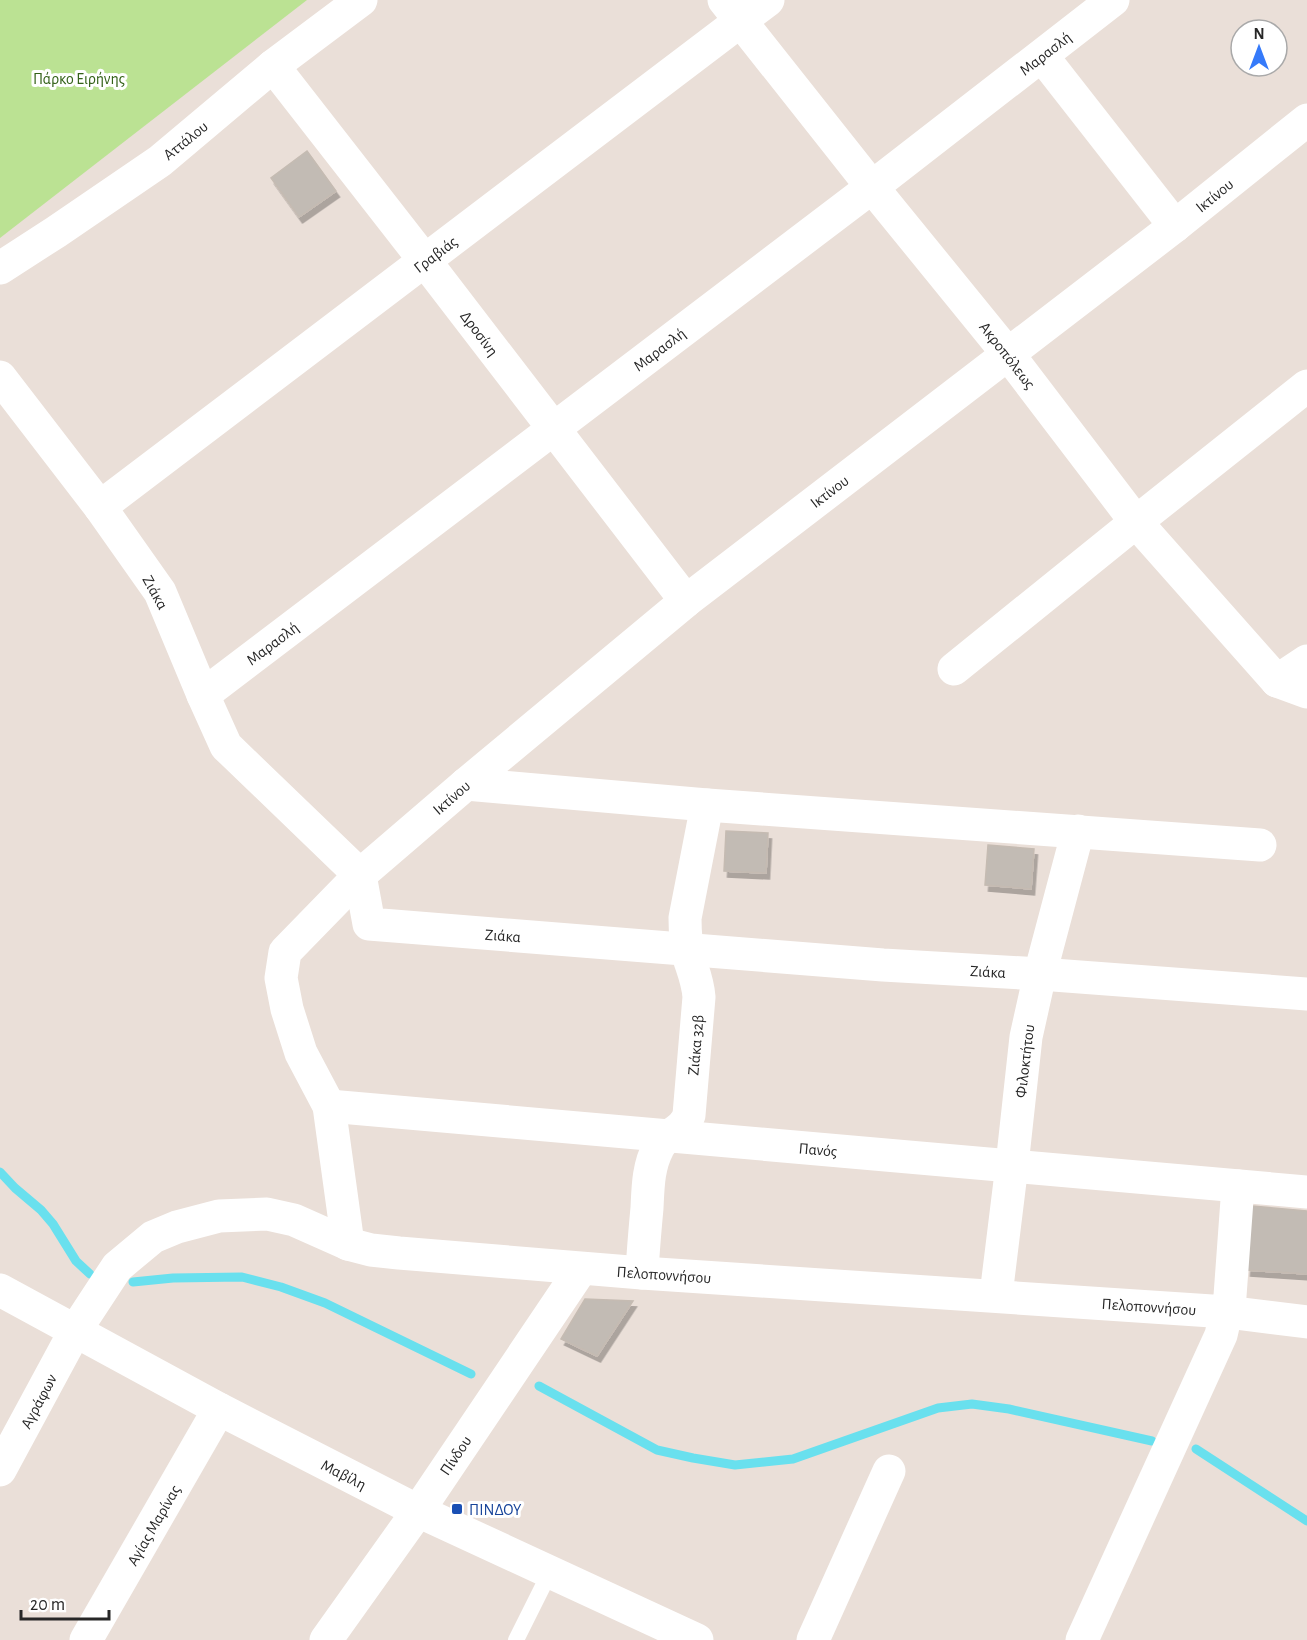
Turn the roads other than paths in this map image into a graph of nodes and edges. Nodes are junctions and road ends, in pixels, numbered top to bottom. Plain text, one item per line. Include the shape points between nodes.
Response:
1 (362, 0) edge
2 (768, 0) edge
3 (1113, 0) edge
4 (732, 11) edge
5 (1042, 56) junction
6 (273, 66) junction
7 (1307, 120) edge
8 (872, 187) junction
9 (1175, 226) junction
10 (426, 261) junction
11 (0, 268) edge
12 (1008, 354) junction
13 (0, 377) edge
14 (1307, 386) edge
15 (554, 429) junction
16 (100, 507) junction
17 (1136, 522) junction
18 (686, 601) junction
19 (1307, 661) edge
20 (954, 669) dead end
21 (1277, 681) junction
22 (1307, 693) edge
23 (203, 695) junction
24 (466, 784) junction
25 (707, 805) junction
26 (1078, 831) junction
27 (1260, 845) dead end
28 (360, 875) junction
29 (687, 949) junction
30 (1040, 974) junction
31 (1307, 994) edge
32 (329, 1106) junction
33 (669, 1136) junction
34 (1012, 1166) junction
35 (1238, 1186) junction
36 (1307, 1192) edge
37 (348, 1244) junction
38 (581, 1269) junction
39 (642, 1273) junction
40 (0, 1290) edge
41 (996, 1295) junction
42 (1227, 1312) junction
43 (1307, 1322) edge
44 (75, 1331) junction
45 (219, 1409) junction
46 (0, 1470) edge
47 (889, 1471) dead end
48 (418, 1511) junction
49 (550, 1572) junction
50 (86, 1640) edge
51 (326, 1640) edge
52 (516, 1640) edge
53 (695, 1640) edge
54 (813, 1640) edge
55 (1082, 1640) edge

1 - 6 street, Αττάλου
2 - 4 street, Γραβιάς
3 - 5 street, Μαρασλή
4 - 8 street, Ακροπόλεως
4 - 10 street, Γραβιάς
5 - 8 street, Μαρασλή
5 - 9 street
6 - 10 street, Δροσίνη
6 - 11 street, Αττάλου via 160,161
7 - 9 street, Ικτίνου
8 - 12 street, Ακροπόλεως
8 - 15 street, Μαρασλή
9 - 12 street, Ικτίνου
10 - 15 street, Δροσίνη
10 - 16 street, Γραβιάς
12 - 17 street, Ακροπόλεως
12 - 18 street, Ικτίνου
13 - 16 street, Ζιάκα
14 - 17 street
15 - 18 street, Δροσίνη
15 - 23 street, Μαρασλή
16 - 23 street, Ζιάκα via 160,592
17 - 20 street
17 - 21 street, Ακροπόλεως
18 - 24 street, Ικτίνου
19 - 21 street
21 - 22 street, Ακροπόλεως
23 - 28 street, Ζιάκα via 226,746
24 - 25 street
24 - 28 street, Ικτίνου
25 - 26 street
25 - 29 street, Ζιάκα 32β via 685,918
26 - 27 street
26 - 30 street, Φιλοκτήτου
28 - 29 street, Ζιάκα via 369,924
28 - 32 street, Ικτίνου via 285,952 281,978 301,1053
29 - 30 street, Ζιάκα
29 - 33 street, Ζιάκα 32β via 699,984 689,1115 687,1123
30 - 31 street, Ζιάκα
30 - 34 street, Φιλοκτήτου via 1026,1037
32 - 33 street, Πανός
32 - 37 street
33 - 34 street, Πανός
33 - 39 street, Ζιάκα 32β via 659,1145 651,1167
34 - 35 street, Πανός
34 - 41 street, Φιλοκτήτου
35 - 36 street, Πανός
35 - 42 street
37 - 38 street, Πελοποννήσου via 371,1250
37 - 44 street, Πελοποννήσου via 294,1220 267,1214 219,1216 177,1227 153,1237 117,1267
38 - 39 street, Πελοποννήσου
38 - 48 street, Πίνδου
39 - 41 street, Πελοποννήσου
40 - 44 street, Μαβίλη
41 - 42 street, Πελοποννήσου
42 - 43 street, Πελοποννήσου
42 - 55 street via 1221,1335
44 - 45 street, Μαβίλη
44 - 46 street, Αγράφων
45 - 48 street, Μαβίλη
45 - 50 street, Αγίας Μαρίνας
47 - 54 street
48 - 49 street, Μαβίλη
48 - 51 street, Πίνδου
49 - 52 lane
49 - 53 street, Μαβίλη

